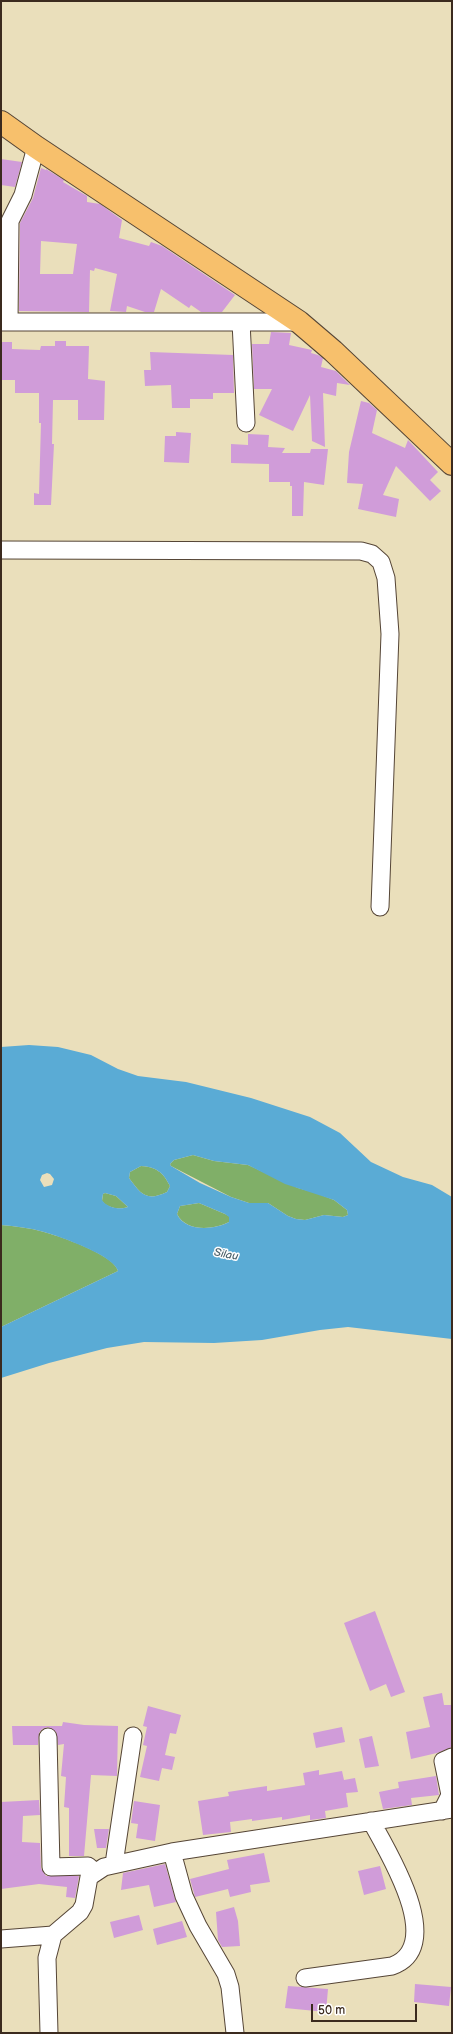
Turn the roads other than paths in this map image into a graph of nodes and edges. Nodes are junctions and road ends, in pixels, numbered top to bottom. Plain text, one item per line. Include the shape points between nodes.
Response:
1 (1, 122) edge
2 (36, 147) junction
3 (5, 322) edge
4 (241, 322) junction
5 (299, 322) junction
6 (246, 423) dead end
7 (452, 464) edge
8 (1, 550) edge
9 (380, 908) dead end
10 (133, 1736) dead end
11 (48, 1737) dead end
12 (452, 1757) edge
13 (447, 1810) edge
14 (371, 1821) junction
15 (172, 1852) junction
16 (114, 1864) junction
17 (95, 1872) junction
18 (53, 1935) junction
19 (1, 1939) edge
20 (305, 1978) dead end
21 (49, 2033) edge
22 (235, 2033) edge

1 - 2 main road
2 - 3 street via 24,195 10,221
2 - 5 main road
3 - 4 street
4 - 5 street
4 - 6 street
5 - 7 main road
8 - 9 street via 361,551 377,557 386,578 390,634
10 - 16 street
11 - 17 street via 51,1867 88,1866
12 - 13 street via 443,1761 450,1795
13 - 14 street
14 - 15 street
14 - 20 street via 401,1877 411,1905 415,1929 412,1948 403,1962 392,1966
15 - 16 street
15 - 22 street via 184,1896 226,1974
16 - 17 street
17 - 18 street via 89,1877 80,1912
18 - 19 street
18 - 21 street via 47,1958

